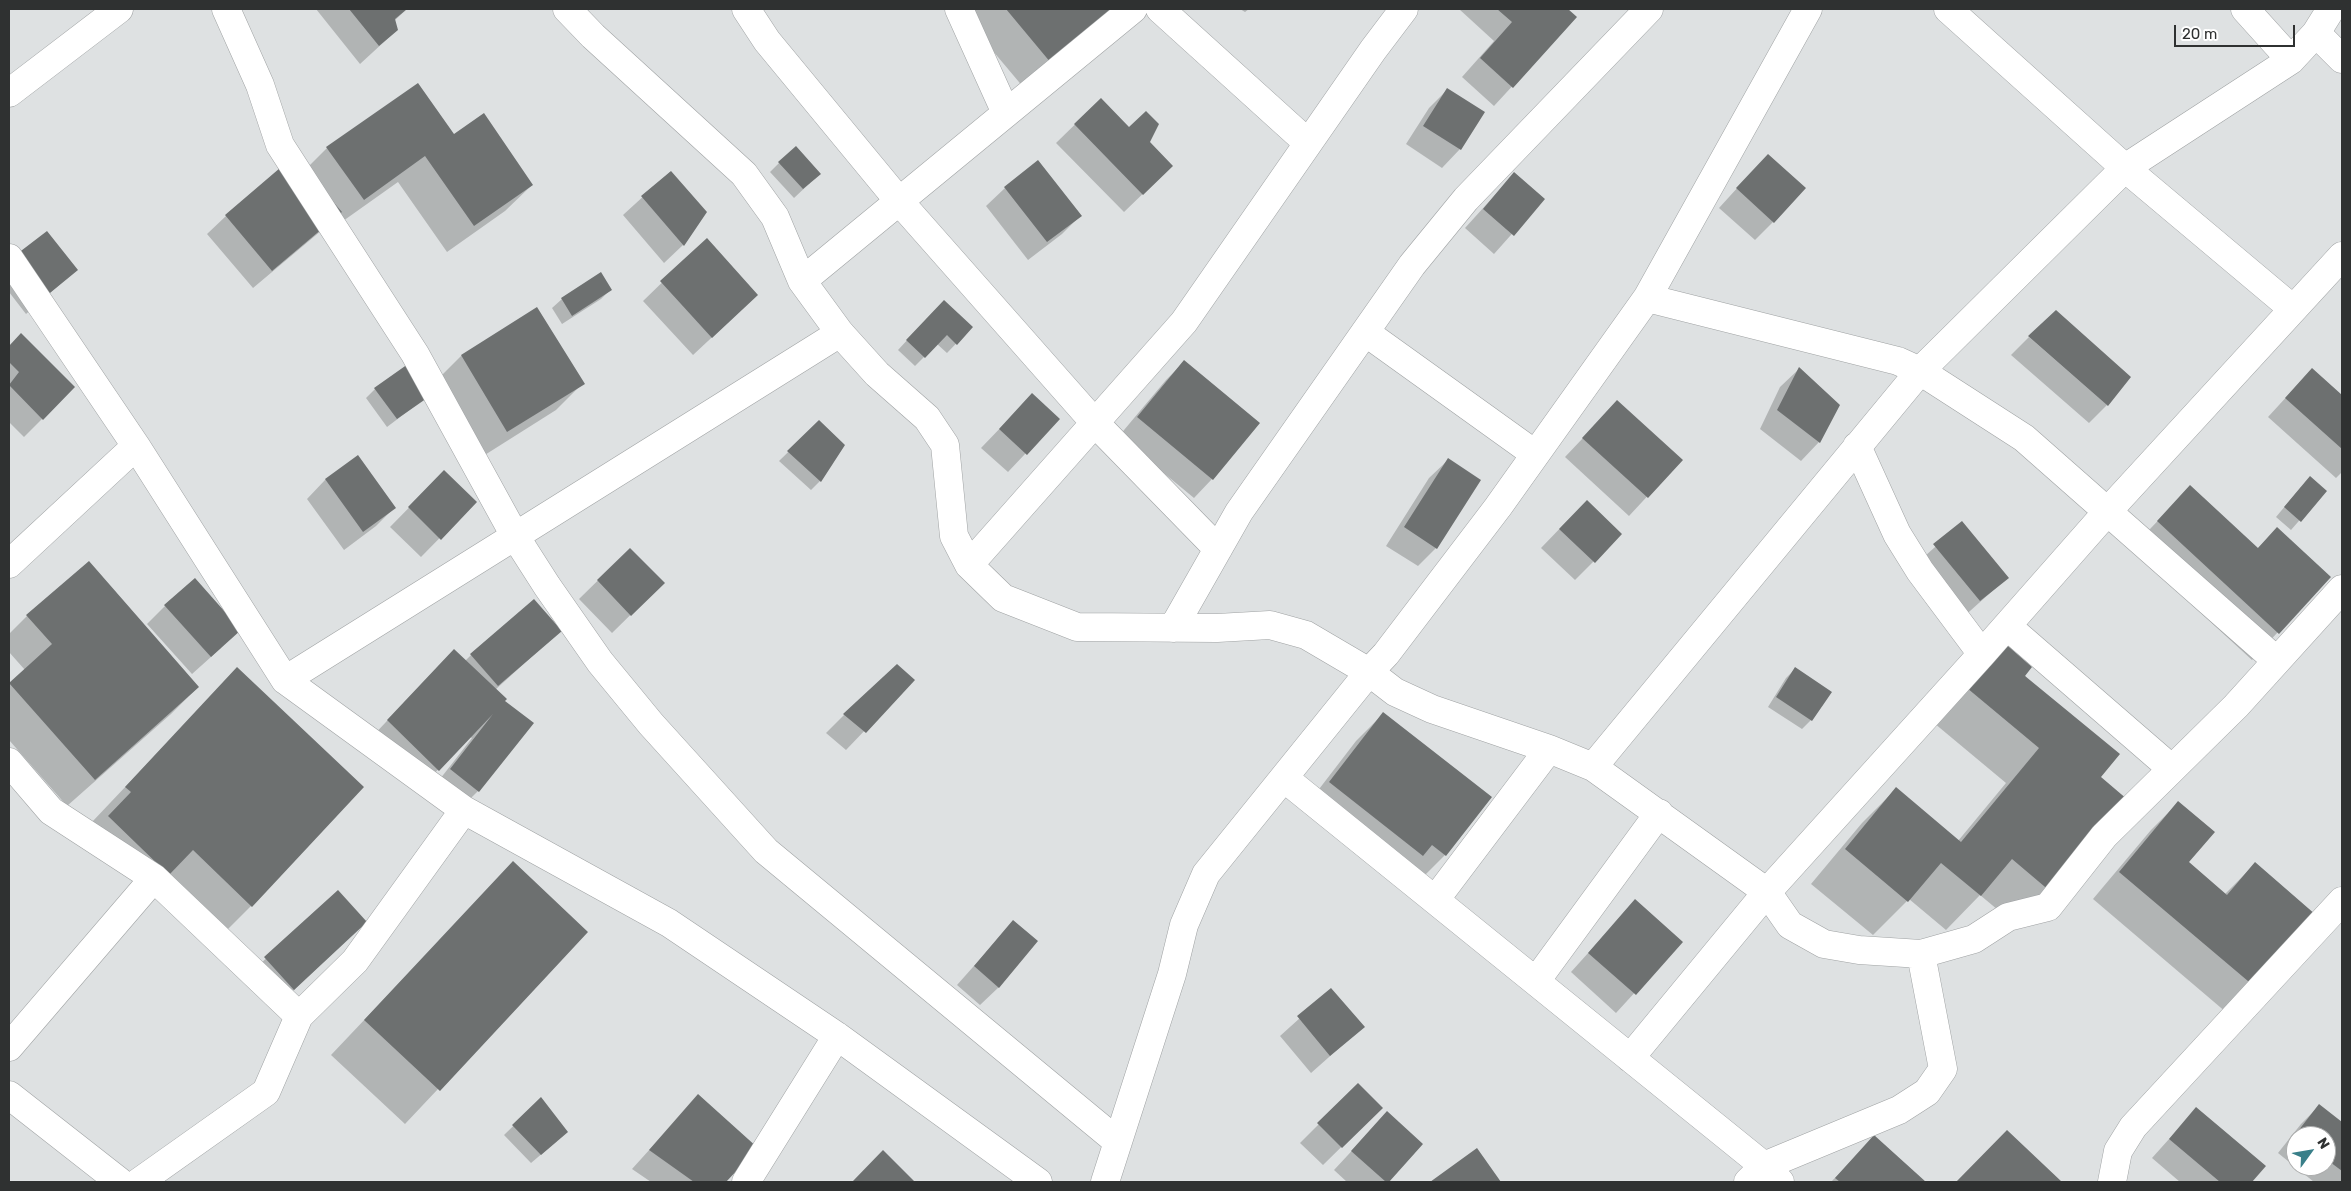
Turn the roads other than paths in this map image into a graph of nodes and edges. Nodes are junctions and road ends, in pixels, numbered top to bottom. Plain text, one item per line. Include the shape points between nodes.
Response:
1 (119, 9) edge
2 (226, 9) edge
3 (568, 9) edge
4 (746, 9) edge
5 (959, 9) edge
6 (1133, 9) edge
7 (1160, 9) edge
8 (1404, 9) edge
9 (1649, 9) edge
10 (1808, 9) edge
11 (1948, 9) edge
12 (2245, 9) edge
13 (2331, 9) edge
14 (2316, 33) junction
15 (2342, 59) edge
16 (2291, 60) junction
17 (9, 93) edge
18 (1006, 113) junction
19 (1308, 143) junction
20 (2125, 168) junction
21 (899, 201) junction
22 (2342, 256) edge
23 (9, 258) edge
24 (802, 281) junction
25 (1647, 298) junction
26 (2293, 309) junction
27 (1365, 332) junction
28 (840, 333) junction
29 (1920, 371) junction
30 (1094, 423) junction
31 (136, 446) junction
32 (1856, 446) junction
33 (1534, 454) junction
34 (2106, 512) junction
35 (516, 536) junction
36 (1218, 549) junction
37 (9, 564) edge
38 (969, 565) junction
39 (2342, 589) edge
40 (2007, 626) junction
41 (1173, 628) junction
42 (1982, 654) junction
43 (2277, 661) junction
44 (1369, 672) junction
45 (285, 680) junction
46 (1549, 749) junction
47 (9, 762) edge
48 (1593, 767) junction
49 (2172, 769) junction
50 (1284, 778) junction
51 (464, 810) junction
52 (1659, 813) junction
53 (154, 878) junction
54 (1767, 892) junction
55 (1435, 900) junction
56 (2342, 900) edge
57 (1921, 954) junction
58 (1536, 981) junction
59 (299, 1016) junction
60 (837, 1036) junction
61 (9, 1047) edge
62 (1630, 1058) junction
63 (9, 1095) edge
64 (1118, 1142) junction
65 (1764, 1177) edge
66 (120, 1182) edge
67 (139, 1182) edge
68 (746, 1182) edge
69 (1038, 1182) edge
70 (1105, 1182) edge
71 (2112, 1182) edge

1 - 17 street
2 - 35 street via 260,84 280,145 415,354
3 - 24 street via 593,36 744,174 775,217
4 - 21 street via 767,41
5 - 18 street
6 - 18 street
7 - 19 street
8 - 19 street
9 - 27 street via 1466,199 1412,265
10 - 25 street
11 - 20 street
12 - 16 street
13 - 14 street
14 - 15 street
14 - 16 street
16 - 20 street
18 - 21 street
19 - 30 street via 1184,322
20 - 26 street
20 - 29 street
21 - 24 street
21 - 30 street
22 - 26 street
23 - 31 street
24 - 28 street
25 - 29 street via 1898,361
25 - 33 street
26 - 34 street
27 - 33 street
27 - 36 street via 1238,512
28 - 35 street
28 - 38 street via 877,374 927,418 945,445 954,536
29 - 32 street
29 - 34 street via 2024,438
30 - 36 street
30 - 38 street
31 - 37 street
31 - 45 street
32 - 42 street via 1897,534 1920,571
32 - 48 street
33 - 44 street via 1469,546
34 - 40 street
34 - 43 street
35 - 45 street
35 - 64 street via 600,662 651,724 766,851
36 - 41 street
38 - 41 street via 1003,598 1077,627
39 - 43 street
40 - 42 street
40 - 49 street
41 - 44 street via 1270,624 1306,634
42 - 54 street
43 - 49 street
44 - 46 street via 1396,692 1432,709
44 - 50 street
45 - 51 street
46 - 48 street
46 - 55 street
47 - 53 street via 51,811
48 - 52 street
49 - 57 street via 2104,836 2048,908 2008,916 1974,939
50 - 55 street
50 - 64 street via 1206,874 1184,925 1172,974
51 - 59 street via 355,961
51 - 60 street via 669,923
52 - 54 street
52 - 58 street
53 - 59 street
53 - 61 street
54 - 57 street via 1790,925 1824,944
54 - 62 street
55 - 58 street
56 - 71 street via 2133,1127 2118,1151
57 - 65 street via 1943,1070 1927,1092 1899,1110
58 - 62 street
59 - 67 street via 266,1092
60 - 68 street
60 - 69 street
62 - 65 street
63 - 66 street
64 - 70 street

